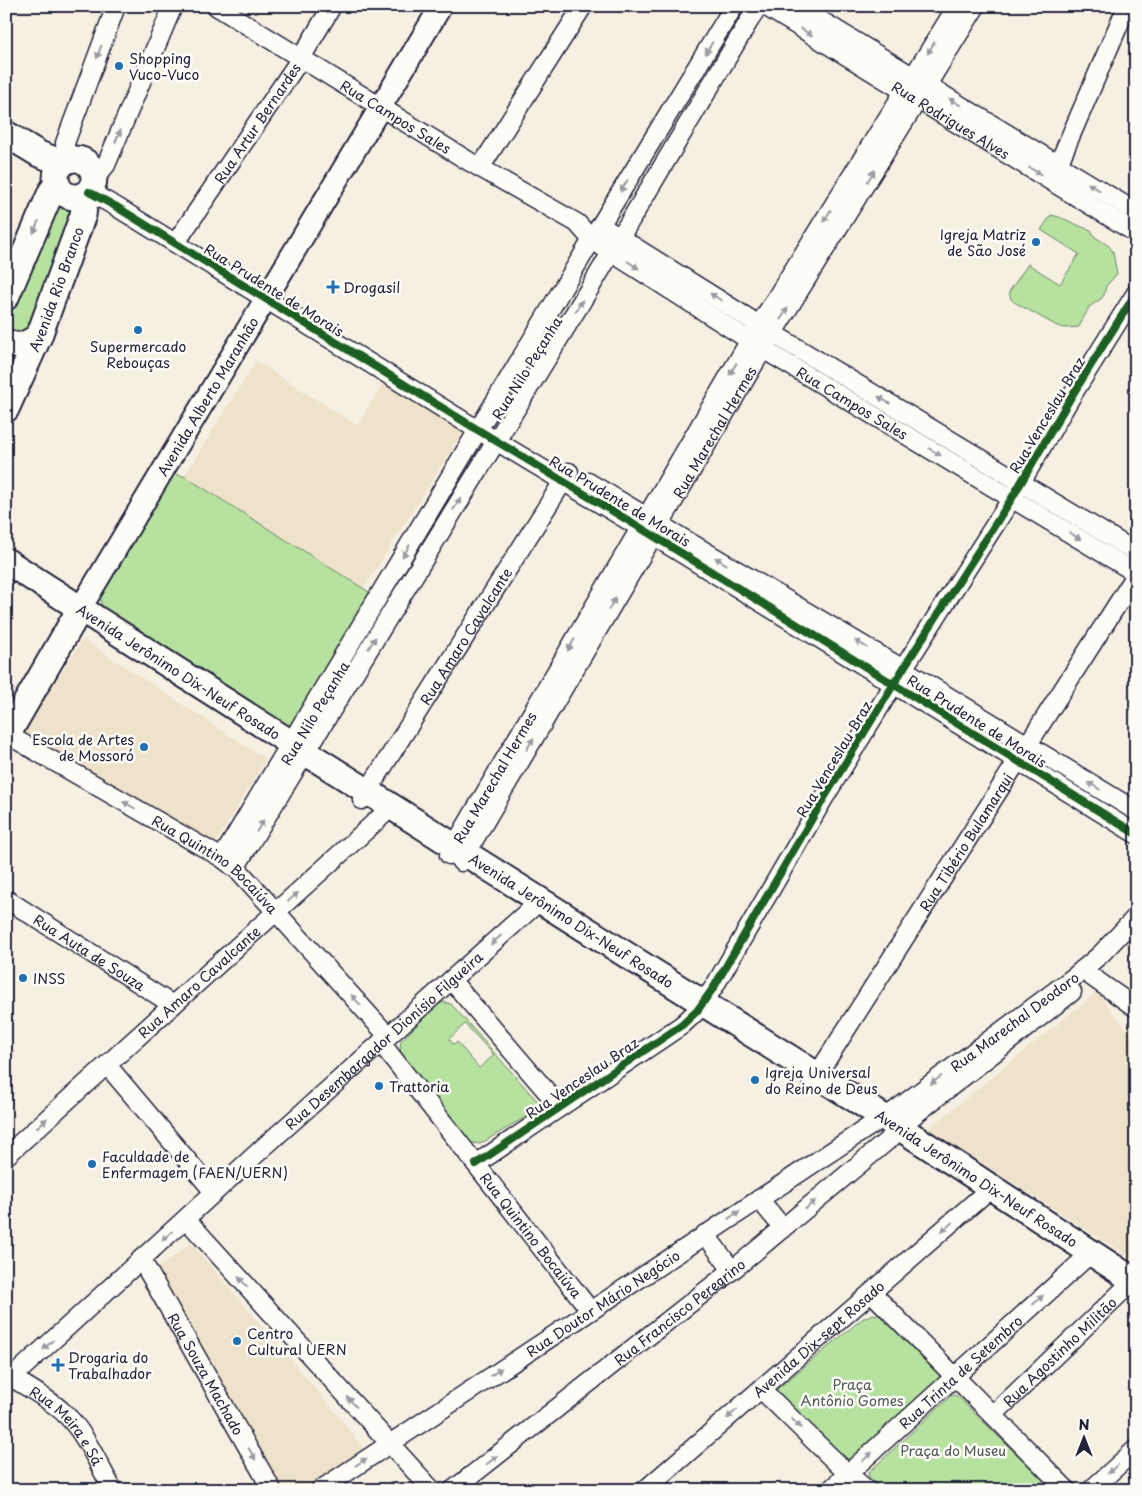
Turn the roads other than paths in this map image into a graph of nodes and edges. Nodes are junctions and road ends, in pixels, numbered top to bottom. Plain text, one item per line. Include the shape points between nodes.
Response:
1 (116, 6) edge
2 (174, 6) edge
3 (216, 6) edge
4 (332, 6) edge
5 (441, 6) edge
6 (583, 6) edge
7 (734, 6) edge
8 (758, 6) edge
9 (765, 6) edge
10 (797, 6) edge
11 (957, 6) edge
12 (976, 6) edge
13 (1127, 6) edge
14 (301, 58) junction
15 (916, 89) junction
16 (380, 107) junction
17 (6, 134) edge
18 (6, 146) edge
19 (1058, 165) junction
20 (480, 168) junction
21 (61, 172) junction
22 (91, 186) junction
23 (1136, 212) edge
24 (596, 233) junction
25 (1136, 233) edge
26 (179, 238) junction
27 (615, 244) junction
28 (1136, 293) edge
29 (267, 295) junction
30 (6, 297) edge
31 (766, 329) junction
32 (39, 336) junction
33 (6, 342) edge
34 (756, 344) junction
35 (6, 409) edge
36 (481, 426) junction
37 (499, 436) junction
38 (566, 476) junction
39 (1021, 482) junction
40 (1012, 498) junction
41 (650, 526) junction
42 (1136, 552) edge
43 (6, 561) edge
44 (1136, 574) edge
45 (6, 576) edge
46 (76, 614) junction
47 (903, 669) junction
48 (894, 684) junction
49 (7, 736) edge
50 (1028, 746) junction
51 (296, 752) junction
52 (1018, 761) junction
53 (364, 795) junction
54 (387, 810) junction
55 (1136, 811) edge
56 (1136, 834) edge
57 (458, 854) junction
58 (228, 863) junction
59 (6, 899) edge
60 (536, 903) junction
61 (276, 912) junction
62 (1136, 917) edge
63 (1136, 933) edge
64 (1086, 974) junction
65 (451, 980) junction
66 (173, 1005) junction
67 (700, 1007) junction
68 (1136, 1008) edge
69 (384, 1039) junction
70 (106, 1065) junction
71 (814, 1079) junction
72 (560, 1107) junction
73 (887, 1126) junction
74 (10, 1148) edge
75 (476, 1164) junction
76 (214, 1192) junction
77 (987, 1192) junction
78 (758, 1199) junction
79 (186, 1219) junction
80 (783, 1228) junction
81 (705, 1234) junction
82 (1087, 1256) junction
83 (141, 1260) junction
84 (732, 1270) junction
85 (1133, 1284) edge
86 (872, 1293) junction
87 (590, 1310) junction
88 (954, 1377) junction
89 (8, 1378) edge
90 (761, 1389) junction
91 (992, 1415) junction
92 (389, 1443) junction
93 (1136, 1448) edge
94 (848, 1474) junction
95 (113, 1490) edge
96 (272, 1490) edge
97 (320, 1490) edge
98 (432, 1490) edge
99 (453, 1490) edge
100 (645, 1490) edge
101 (830, 1490) edge
102 (867, 1490) edge
103 (1066, 1490) edge
104 (1091, 1490) edge

1 -> 21 street via 65,143
22 -> 2 street, Avenida Rio Branco via 106,165
3 - 14 street, Rua Campos Sales
4 - 14 street, Rua Artur Bernardes
5 - 16 street, Avenida Alberto Maranhão
6 - 20 street
7 -> 24 street, Rua Nilo Peçanha
8 - 27 street, Rua Nilo Peçanha
9 -> 15 street, Rua Rodrigues Alves
10 - 15 street, Rua Rodrigues Alves
11 -> 15 street, Rua Marechal Hermes
12 - 15 street, Rua Marechal Hermes
13 - 19 street
14 - 16 street, Rua Campos Sales
14 - 26 street, Rua Artur Bernardes
19 -> 15 street, Rua Rodrigues Alves
15 -> 25 street, Rua Rodrigues Alves
15 - 31 street, Rua Marechal Hermes
16 - 20 street, Rua Campos Sales
16 - 29 street, Avenida Alberto Maranhão
17 - 21 main road
18 - 21 main road via 40,166
23 -> 19 street, Rua Rodrigues Alves
20 - 24 street, Rua Campos Sales
21 - 22 main road via 61,191 66,195 78,197
21 - 22 main road via 75,159 87,163 92,168
21 -> 30 main road
22 - 26 street, Rua Prudente de Morais via 96,186
22 - 29 street, Rua Prudente de Morais via 96,194
22 - 32 main road, Avenida Rio Branco
24 - 27 street, Rua Campos Sales
24 - 36 street, Rua Nilo Peçanha
26 - 29 street, Rua Prudente de Morais
31 -> 27 street, Rua Campos Sales
27 -> 34 street, Rua Campos Sales
37 -> 27 street, Rua Nilo Peçanha
28 - 39 street, Rua Venceslau Braz
29 - 36 street, Rua Prudente de Morais
29 - 46 street, Avenida Alberto Maranhão
31 - 34 street, Rua Marechal Hermes
39 -> 31 street, Rua Campos Sales
32 - 33 main road via 21,346
32 - 35 main road, Avenida Rio Branco
34 -> 40 street, Rua Campos Sales
34 - 41 street, Rua Marechal Hermes
36 - 37 street, Rua Prudente de Morais
36 -> 51 street, Rua Nilo Peçanha
37 - 38 street, Rua Prudente de Morais
51 -> 37 street, Rua Nilo Peçanha
38 - 41 street, Rua Prudente de Morais
38 - 53 street, Rua Amaro Cavalcante
39 - 40 street, Rua Venceslau Braz
39 - 42 street, Rua Campos Sales
40 -> 44 street, Rua Campos Sales
40 - 47 street, Rua Venceslau Braz
47 -> 41 street, Rua Prudente de Morais
41 - 48 street, Rua Prudente de Morais
41 - 57 street, Rua Marechal Hermes
43 - 46 main road, Avenida Jerônimo Dix-Neuf Rosado
44 - 50 street, Rua Tibério Bulamarqui
45 - 46 main road, Avenida Jerônimo Dix-Neuf Rosado
46 - 49 main road, Avenida Alberto Maranhão
46 - 51 main road, Avenida Jerônimo Dix-Neuf Rosado
47 - 48 street, Rua Venceslau Braz
47 - 50 street, Rua Prudente de Morais
48 - 52 street, Rua Prudente de Morais
48 - 67 street, Rua Venceslau Braz
58 -> 49 street, Rua Quintino Bocaiúva
50 - 52 street, Rua Tibério Bulamarqui
55 -> 50 street, Rua Prudente de Morais
51 - 53 main road, Avenida Jerônimo Dix-Neuf Rosado
51 - 58 street, Rua Nilo Peçanha
52 - 56 street, Rua Prudente de Morais
52 - 71 street, Rua Tibério Bulamarqui
53 - 54 main road, Avenida Jerônimo Dix-Neuf Rosado
54 - 57 main road, Avenida Jerônimo Dix-Neuf Rosado
61 -> 54 street, Rua Amaro Cavalcante
57 - 60 main road, Avenida Jerônimo Dix-Neuf Rosado
58 - 61 street, Rua Quintino Bocaiúva
59 - 66 street, Rua Auta de Souza
60 -> 65 street, Rua Desembargador Dionísio Filgueira
60 - 67 main road, Avenida Jerônimo Dix-Neuf Rosado
61 - 66 street, Rua Amaro Cavalcante
69 -> 61 street, Rua Quintino Bocaiúva
62 - 64 street, Rua Marechal Deodoro
63 - 64 street, Rua Marechal Deodoro via 1121,950
64 - 68 street
64 - 73 street, Rua Marechal Deodoro via 1052,1009
65 - 69 street, Rua Desembargador Dionísio Filgueira
65 - 72 street
66 - 70 street, Rua Amaro Cavalcante
67 - 71 main road, Avenida Jerônimo Dix-Neuf Rosado
67 - 72 street, Rua Venceslau Braz via 682,1025
69 - 75 street, Rua Quintino Bocaiúva
69 - 76 street, Rua Desembargador Dionísio Filgueira
74 -> 70 street, Rua Amaro Cavalcante
70 - 76 street
71 - 73 main road, Avenida Jerônimo Dix-Neuf Rosado
72 - 75 street, Rua Venceslau Braz
73 - 77 main road, Avenida Jerônimo Dix-Neuf Rosado
73 - 78 street, Rua Doutor Mário Negócio
80 -> 73 street, Rua Francisco Peregrino
75 - 87 street, Rua Quintino Bocaiúva
76 - 79 street, Rua Desembargador Dionísio Filgueira
77 - 82 main road, Avenida Jerônimo Dix-Neuf Rosado
77 -> 86 street, Avenida Dix-sept Rosado
78 - 80 street
81 -> 78 street, Rua Doutor Mário Negócio
79 -> 83 street, Rua Desembargador Dionísio Filgueira
92 -> 79 street
80 - 84 street, Rua Francisco Peregrino
81 - 84 street
81 - 87 street, Rua Doutor Mário Negócio
82 - 85 main road, Avenida Jerônimo Dix-Neuf Rosado
88 -> 82 street, Rua Trinta de Setembro
83 -> 89 street, Rua Desembargador Dionísio Filgueira
83 -> 96 street, Rua Souza Machado
99 -> 84 street, Rua Francisco Peregrino
85 - 91 street, Rua Agostinho Militão
86 - 88 street
86 - 90 street, Avenida Dix-sept Rosado
92 -> 87 street, Rua Doutor Mário Negócio
88 - 91 street
94 -> 88 street, Rua Trinta de Setembro
89 - 95 street, Rua Meira e Sá via 36,1392 63,1412 82,1434
90 -> 94 street
90 -> 100 street, Avenida Dix-sept Rosado
91 - 103 street
97 -> 92 street, Rua Doutor Mário Negócio
92 - 98 street
93 -> 104 street
94 - 101 street, Rua Trinta de Setembro
94 - 102 street

